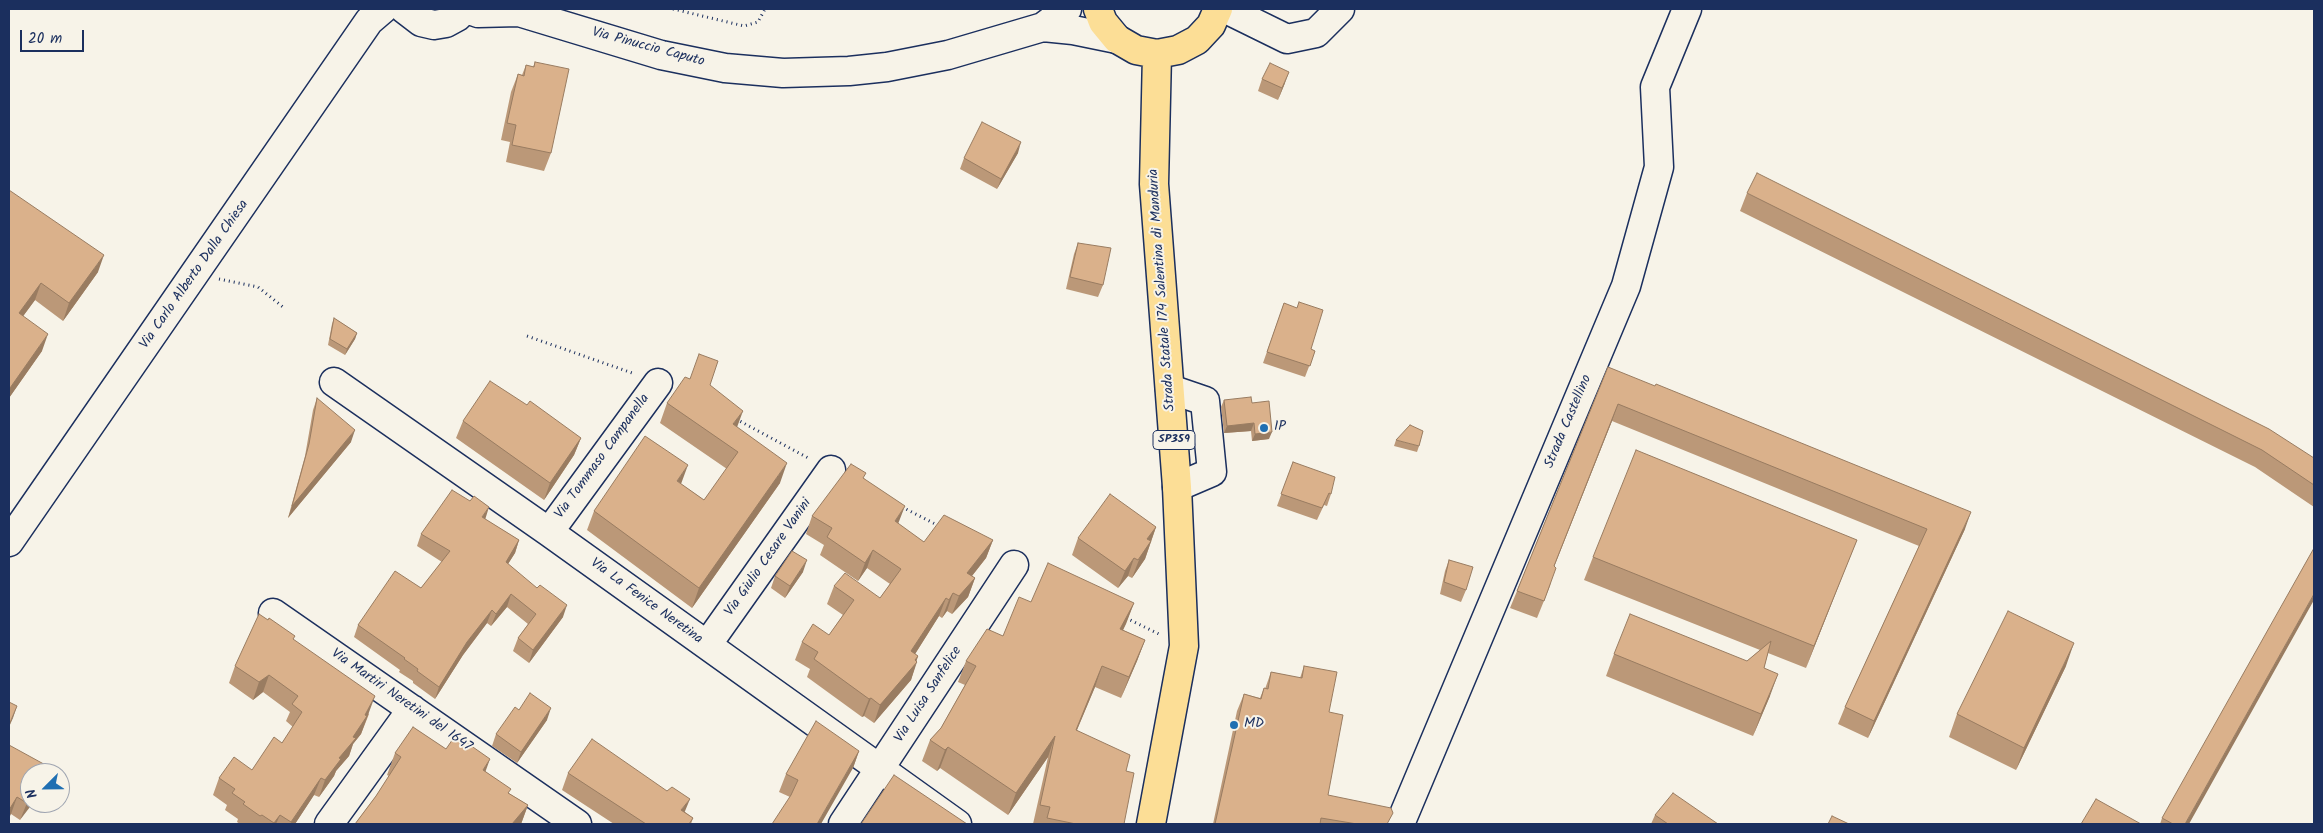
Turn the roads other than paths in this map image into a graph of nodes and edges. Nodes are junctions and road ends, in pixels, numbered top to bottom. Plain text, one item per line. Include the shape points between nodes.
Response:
1 (383, 9) edge
2 (404, 9) edge
3 (466, 9) edge
4 (1067, 9) edge
5 (1098, 9) edge
6 (1218, 9) edge
7 (1226, 9) edge
8 (1340, 9) edge
9 (1688, 9) edge
10 (518, 10) edge
11 (1043, 27) junction
12 (1117, 39) junction
13 (1157, 54) junction
14 (334, 382) dead end
15 (658, 383) road end
16 (1170, 389) junction
17 (831, 470) road end
18 (1177, 487) junction
19 (548, 532) junction
20 (9, 542) edge
21 (1014, 565) dead end
22 (273, 613) dead end
23 (707, 645) junction
24 (412, 709) junction
25 (880, 769) junction
26 (560, 819) edge
27 (329, 824) edge
28 (843, 824) edge
29 (957, 824) edge
30 (1151, 824) edge
31 (1400, 824) edge

1 - 20 street, Via Carlo Alberto Dalla Chiesa via 369,21
2 - 3 street via 421,22 434,25 446,23
3 - 10 street, Via Pinuccio Caputo via 478,13
4 - 11 street
5 - 12 main road via 1103,22
6 - 13 main road via 1211,25 1197,40 1178,50
7 - 8 street via 1288,39 1316,33
9 - 31 street, Strada Castellino via 1655,87 1659,167 1626,286
10 - 11 street, Via Pinuccio Caputo via 661,55 725,68 783,73 886,67 948,55
11 - 12 street
12 - 13 main road via 1136,50
13 - 16 main road, Strada Statale 174 Salentina di Manduria / SP359 via 1154,184
14 - 19 street, Via La Fenice Neretina
15 - 19 street, Via Tommaso Campanella
16 - 18 main road, Strada Statale 174 Salentina di Manduria / SP359
16 - 18 street via 1205,400 1212,472
17 - 23 street, Via Giulio Cesare Vanini
18 - 30 main road, Strada Statale 174 Salentina di Manduria / SP359 via 1184,646
19 - 23 street, Via La Fenice Neretina
21 - 25 street, Via Luisa Sanfelice
22 - 24 street, Via Martiri Neretini del 1647
23 - 25 street, Via La Fenice Neretina
24 - 26 street, Via Martiri Neretini del 1647
24 - 27 street
25 - 28 street, Via Luisa Sanfelice
25 - 29 street, Via La Fenice Neretina

